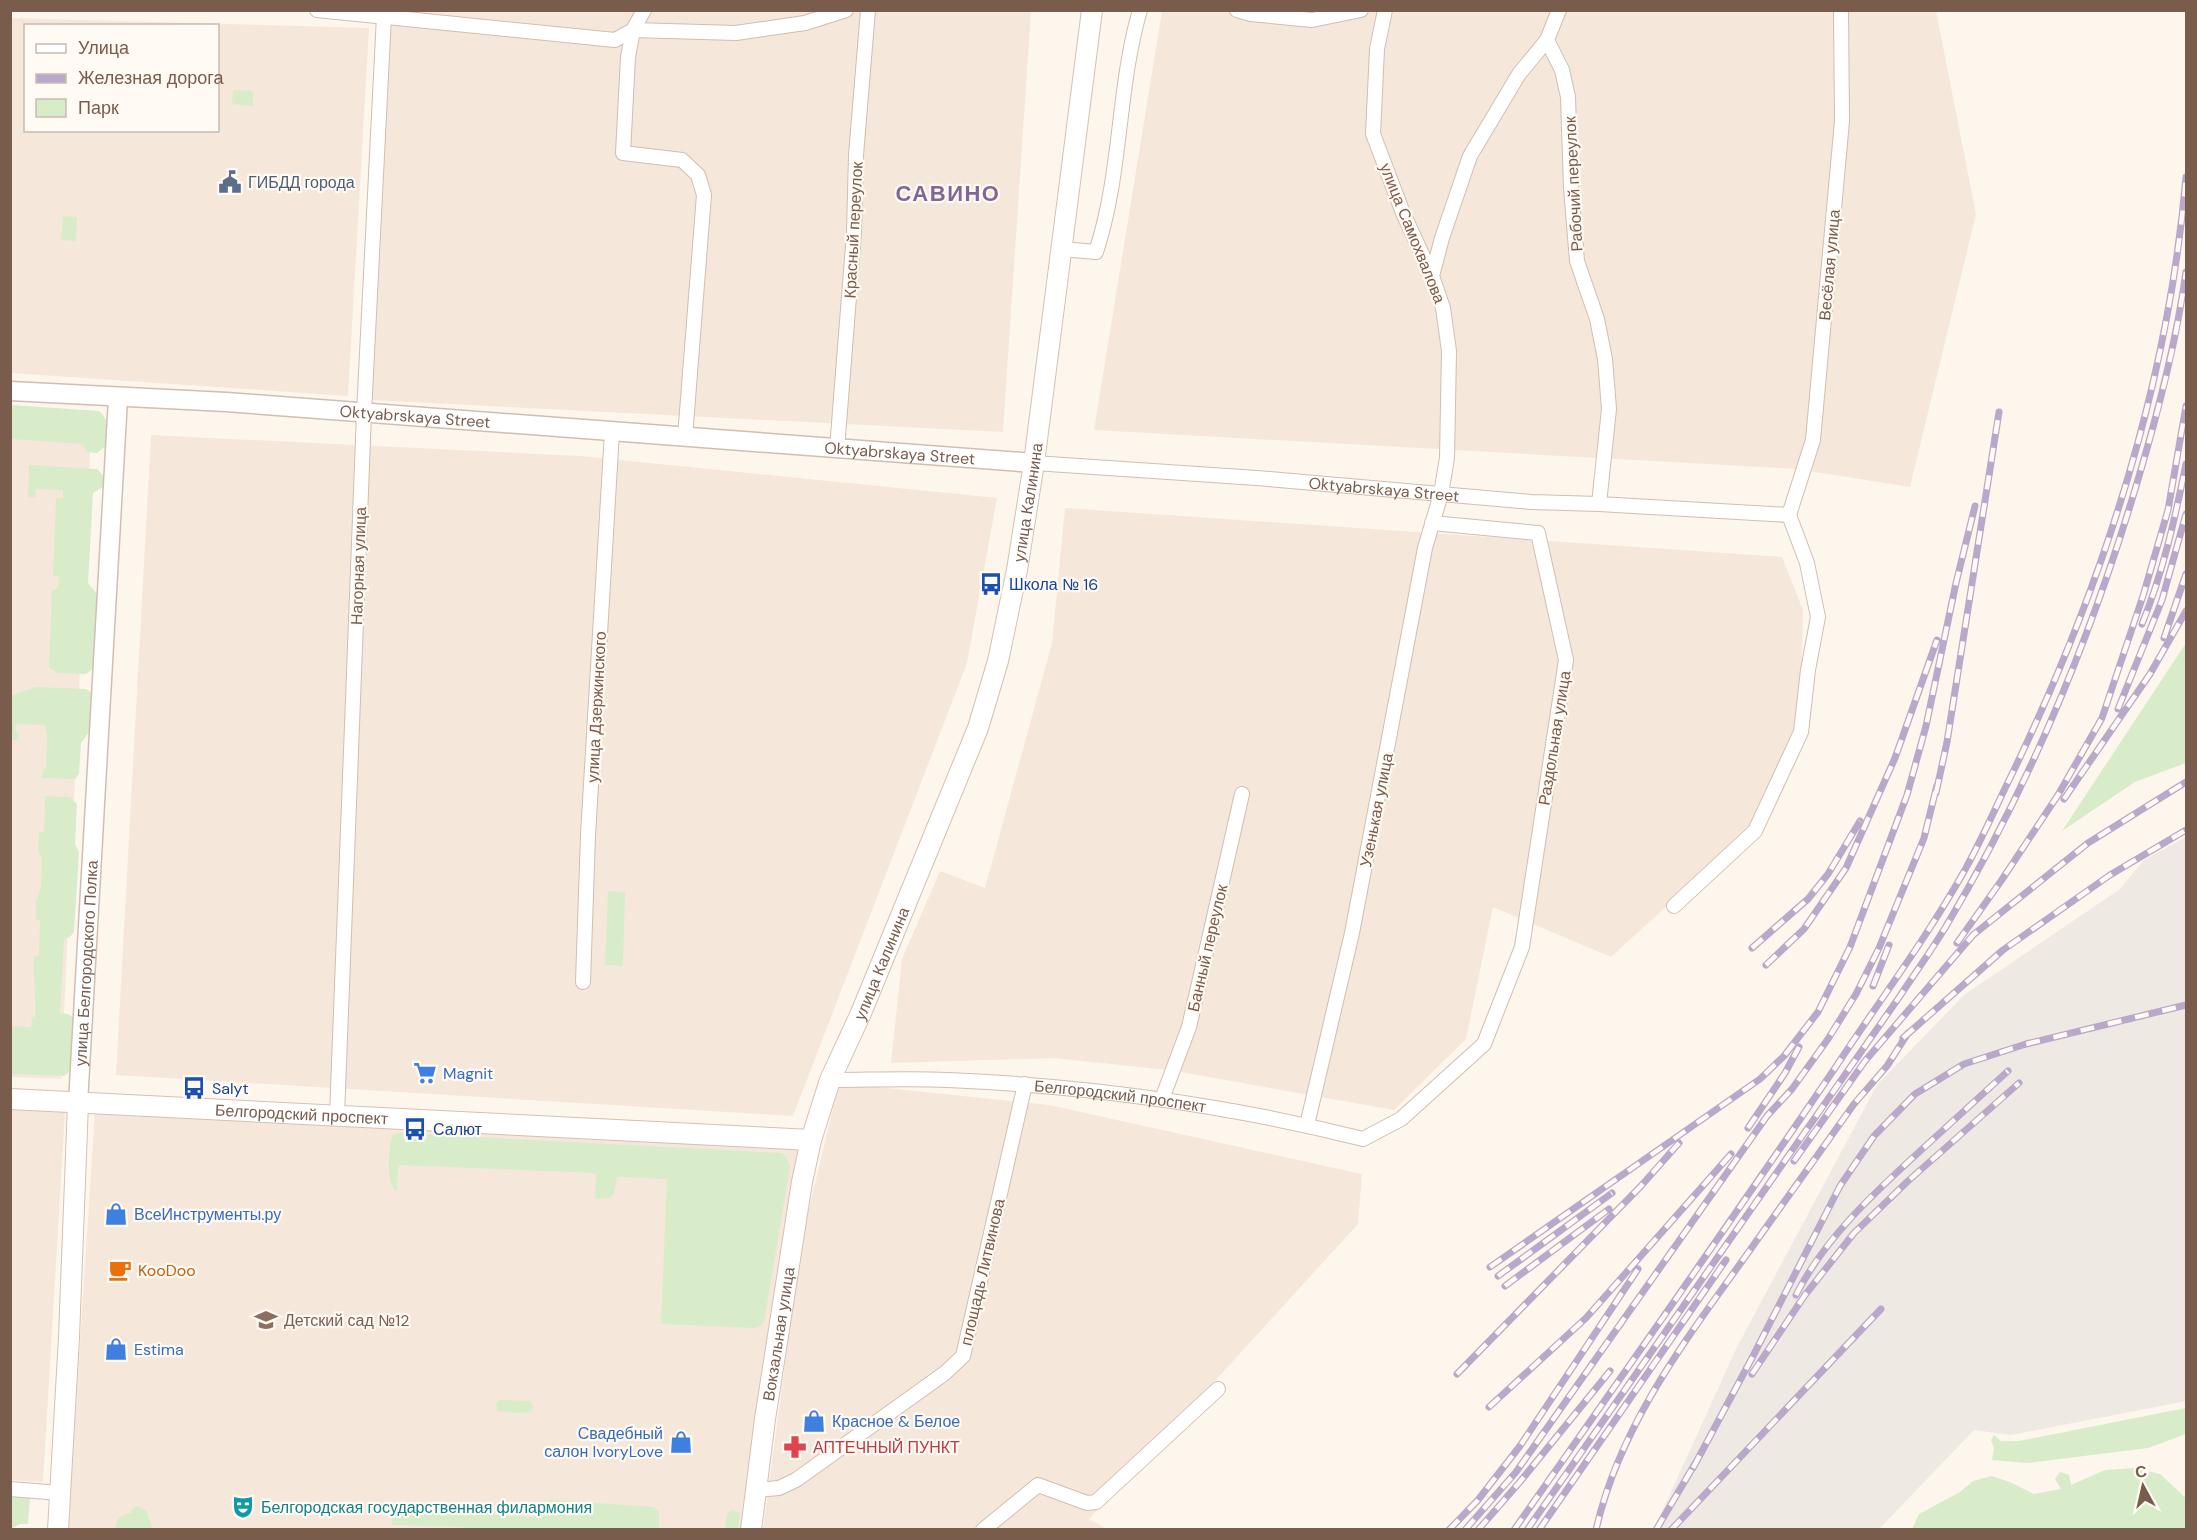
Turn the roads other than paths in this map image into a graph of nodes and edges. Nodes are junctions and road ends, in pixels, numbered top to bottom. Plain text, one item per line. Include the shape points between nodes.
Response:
1 (317, 10) edge
2 (644, 10) edge
3 (846, 10) edge
4 (868, 10) edge
5 (1092, 10) edge
6 (1140, 10) edge
7 (1237, 10) edge
8 (1361, 10) edge
9 (1385, 10) edge
10 (1559, 10) edge
11 (1841, 10) edge
12 (384, 16) junction
13 (465, 17) edge
14 (633, 30) junction
15 (1547, 40) junction
16 (1062, 249) junction
17 (1432, 276) junction
18 (10, 391) edge
19 (118, 398) junction
20 (364, 413) junction
21 (612, 432) junction
22 (685, 437) junction
23 (837, 449) junction
24 (1034, 463) junction
25 (1441, 494) junction
26 (1599, 504) junction
27 (1789, 515) junction
28 (1432, 523) junction
29 (1242, 794) dead end
30 (1674, 906) dead end
31 (583, 982) dead end
32 (1484, 1044) joint
33 (830, 1080) junction
34 (1025, 1084) junction
35 (10, 1099) edge
36 (1162, 1100) junction
37 (78, 1103) junction
38 (337, 1116) junction
39 (1307, 1125) junction
40 (811, 1140) junction
41 (1218, 1389) dead end
42 (10, 1489) edge
43 (756, 1490) junction
44 (60, 1492) junction
45 (58, 1530) edge
46 (751, 1530) edge
47 (983, 1530) edge

1 - 12 street
2 - 14 street
3 - 14 street via 805,23 736,33
4 - 23 street, Красный переулок
5 - 16 main road, улица Калинина
6 - 16 street via 1103,231 1096,252
7 - 8 street via 1312,20
9 - 17 street, улица Самохвалова via 1377,49 1373,134
10 - 15 street
11 - 27 street, Весёлая улица via 1842,121 1813,440
12 - 13 street
12 - 20 street, Нагорная улица
13 - 14 street via 615,40
14 - 22 street via 623,153 682,160 698,175 704,195
15 - 17 street via 1519,74 1470,156
15 - 26 street, Рабочий переулок via 1562,70 1568,97 1577,261 1598,319 1605,359 1609,409
16 - 24 main road, улица Калинина
17 - 25 street, улица Самохвалова via 1443,308 1449,351
18 - 19 street, Oktyabrskaya Street
19 - 20 street, Oktyabrskaya Street
19 - 37 street, улица Белгородского Полка
20 - 21 street, Oktyabrskaya Street
20 - 38 street, Нагорная улица
21 - 22 street, Oktyabrskaya Street
21 - 31 street, улица Дзержинского
22 - 23 street, Oktyabrskaya Street
23 - 24 street, Oktyabrskaya Street
24 - 25 street, Oktyabrskaya Street
24 - 33 main road, улица Калинина via 998,661 978,728
25 - 26 street, Oktyabrskaya Street
25 - 28 street, Узенькая улица
26 - 27 street, Oktyabrskaya Street
27 - 30 street via 1807,563 1818,617 1800,732 1755,831
28 - 32 street, Раздольная улица via 1538,533 1566,660 1522,946
28 - 39 street, Узенькая улица via 1352,933
29 - 36 street, Банный переулок via 1189,1027
32 - 39 street, Белгородский проспект via 1401,1119 1363,1139
33 - 34 street, Белгородский проспект via 945,1079
33 - 40 main road, улица Калинина
34 - 36 street, Белгородский проспект
34 - 43 street, площадь Литвинова via 963,1356 796,1480 779,1488
35 - 37 main road, Белгородский проспект
36 - 39 street, Белгородский проспект
37 - 38 main road, Белгородский проспект
37 - 44 main road, улица Белгородского Полка
38 - 40 main road, Белгородский проспект
40 - 43 main road, Вокзальная улица
41 - 47 street via 1096,1502 1087,1503 1038,1485
42 - 44 street
43 - 46 main road, Вокзальная улица
44 - 45 main road, улица Белгородского Полка

